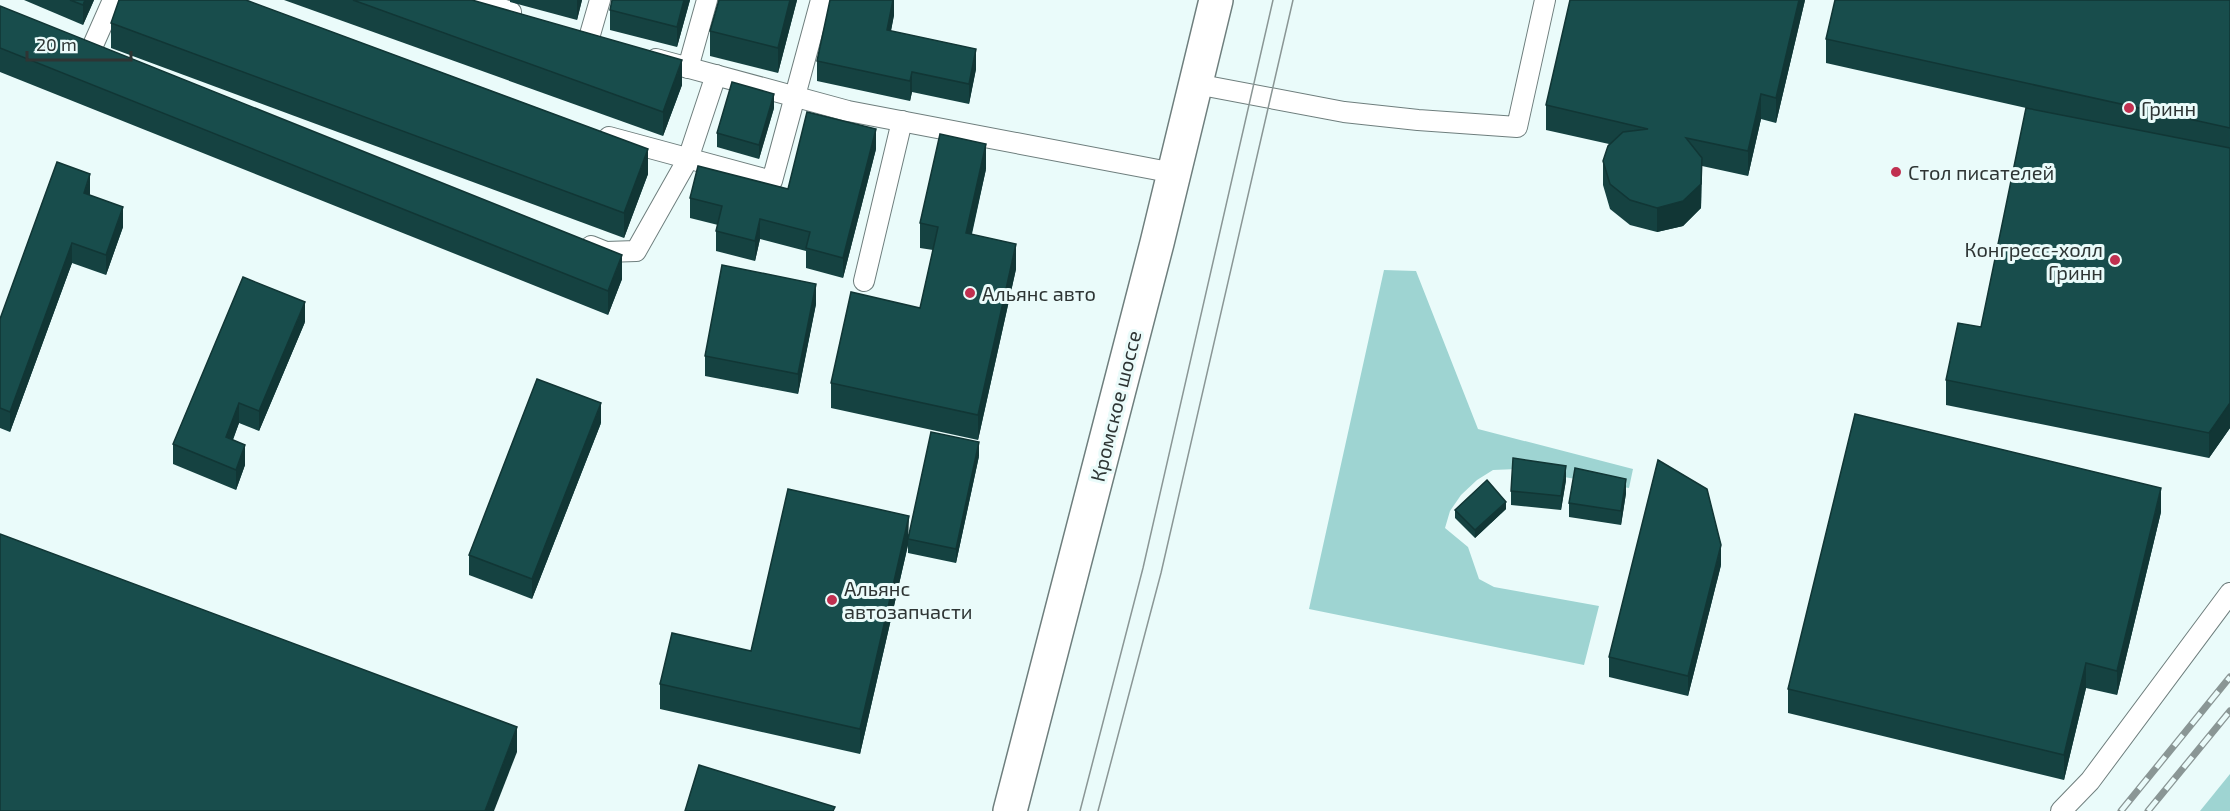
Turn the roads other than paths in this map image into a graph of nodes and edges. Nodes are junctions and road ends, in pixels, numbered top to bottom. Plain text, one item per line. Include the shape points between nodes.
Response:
1 (113, 0) edge
2 (600, 0) edge
3 (707, 0) edge
4 (821, 0) edge
5 (1216, 0) edge
6 (1545, 0) edge
7 (485, 2) edge
8 (523, 16) edge
9 (567, 31) edge
10 (590, 38) junction
11 (70, 45) edge
12 (608, 45) edge
13 (90, 52) junction
14 (637, 54) edge
15 (112, 61) edge
16 (688, 68) junction
17 (716, 75) junction
18 (1196, 84) junction
19 (795, 96) junction
20 (902, 121) junction
21 (589, 130) edge
22 (688, 159) junction
23 (1174, 173) junction
24 (573, 239) edge
25 (864, 281) dead end
26 (2230, 593) edge
27 (1010, 811) edge
28 (2061, 811) edge

1 - 13 lane
2 - 10 lane
3 - 16 lane
4 - 19 lane
5 - 18 main road, Кромское шоссе
6 - 18 lane via 1517,127 1344,112
7 - 8 lane
9 - 10 lane
10 - 12 lane
11 - 13 lane
13 - 15 lane
14 - 16 lane
16 - 17 lane
17 - 19 lane
17 - 22 lane
18 - 23 main road, Кромское шоссе
19 - 20 lane
19 - 22 lane via 772,181
20 - 23 lane
20 - 25 lane
21 - 22 lane
22 - 24 lane via 636,251 606,252
23 - 27 main road, Кромское шоссе
26 - 28 lane via 2090,781

